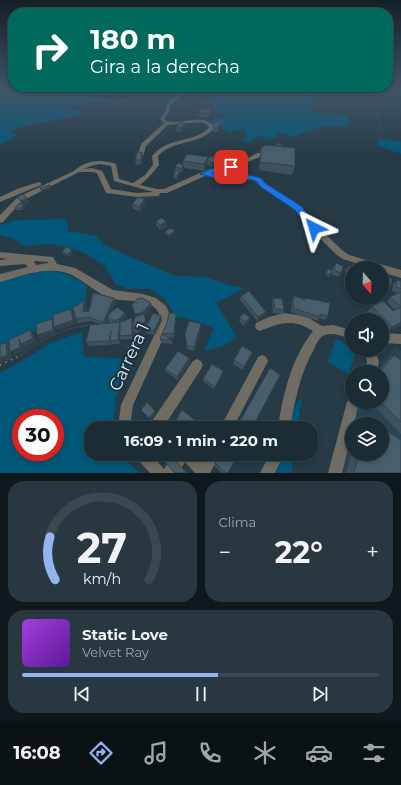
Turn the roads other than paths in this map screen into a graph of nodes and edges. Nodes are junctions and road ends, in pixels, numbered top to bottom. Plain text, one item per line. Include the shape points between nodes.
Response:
1 (167, 112) edge
2 (166, 124) junction
3 (273, 153) edge
4 (141, 155) edge
5 (76, 172) junction
6 (204, 174) junction
7 (135, 185) junction
8 (46, 186) junction
9 (178, 186) junction
10 (0, 200) edge
11 (0, 220) edge
12 (0, 254) edge
13 (0, 263) edge
14 (52, 267) junction
15 (33, 270) junction
16 (401, 274) edge
17 (0, 278) edge
18 (260, 326) dead end
19 (321, 331) junction
20 (345, 333) edge
21 (389, 338) edge
22 (401, 338) edge
23 (262, 361) dead end
24 (197, 365) dead end
25 (351, 409) edge
26 (125, 421) edge
27 (160, 421) edge
28 (230, 421) edge
29 (285, 421) edge
30 (164, 461) edge
31 (209, 461) edge
32 (273, 461) edge
33 (174, 464) edge
34 (267, 473) edge
35 (335, 473) edge

1 - 2 street via 162,119
2 - 4 street via 143,145
2 - 7 street via 203,121 212,127 204,135 159,150 155,156 156,164 147,176
3 - 6 street via 260,153 248,161
5 - 7 street via 87,165 110,163 116,169 116,180
5 - 8 street
5 - 9 street via 96,170 100,172 108,191 137,195 166,194
6 - 9 street
6 - 16 street via 258,179 264,186 298,208 314,228 346,258
7 - 9 street via 157,191
8 - 10 street via 33,186
8 - 11 street via 20,199
12 - 14 street via 50,259
13 - 15 street via 26,261 31,263
14 - 15 street
14 - 26 street, Carrera 1 via 77,272 111,294 148,299 158,304 166,314 166,321 127,406
15 - 17 street
18 - 19 street via 277,319 294,317
19 - 20 street via 332,329
19 - 29 street via 314,337 301,360 290,388
21 - 22 street
23 - 28 street
24 - 27 street
25 - 35 street
30 - 33 street
31 - 33 street via 203,471
32 - 34 street

